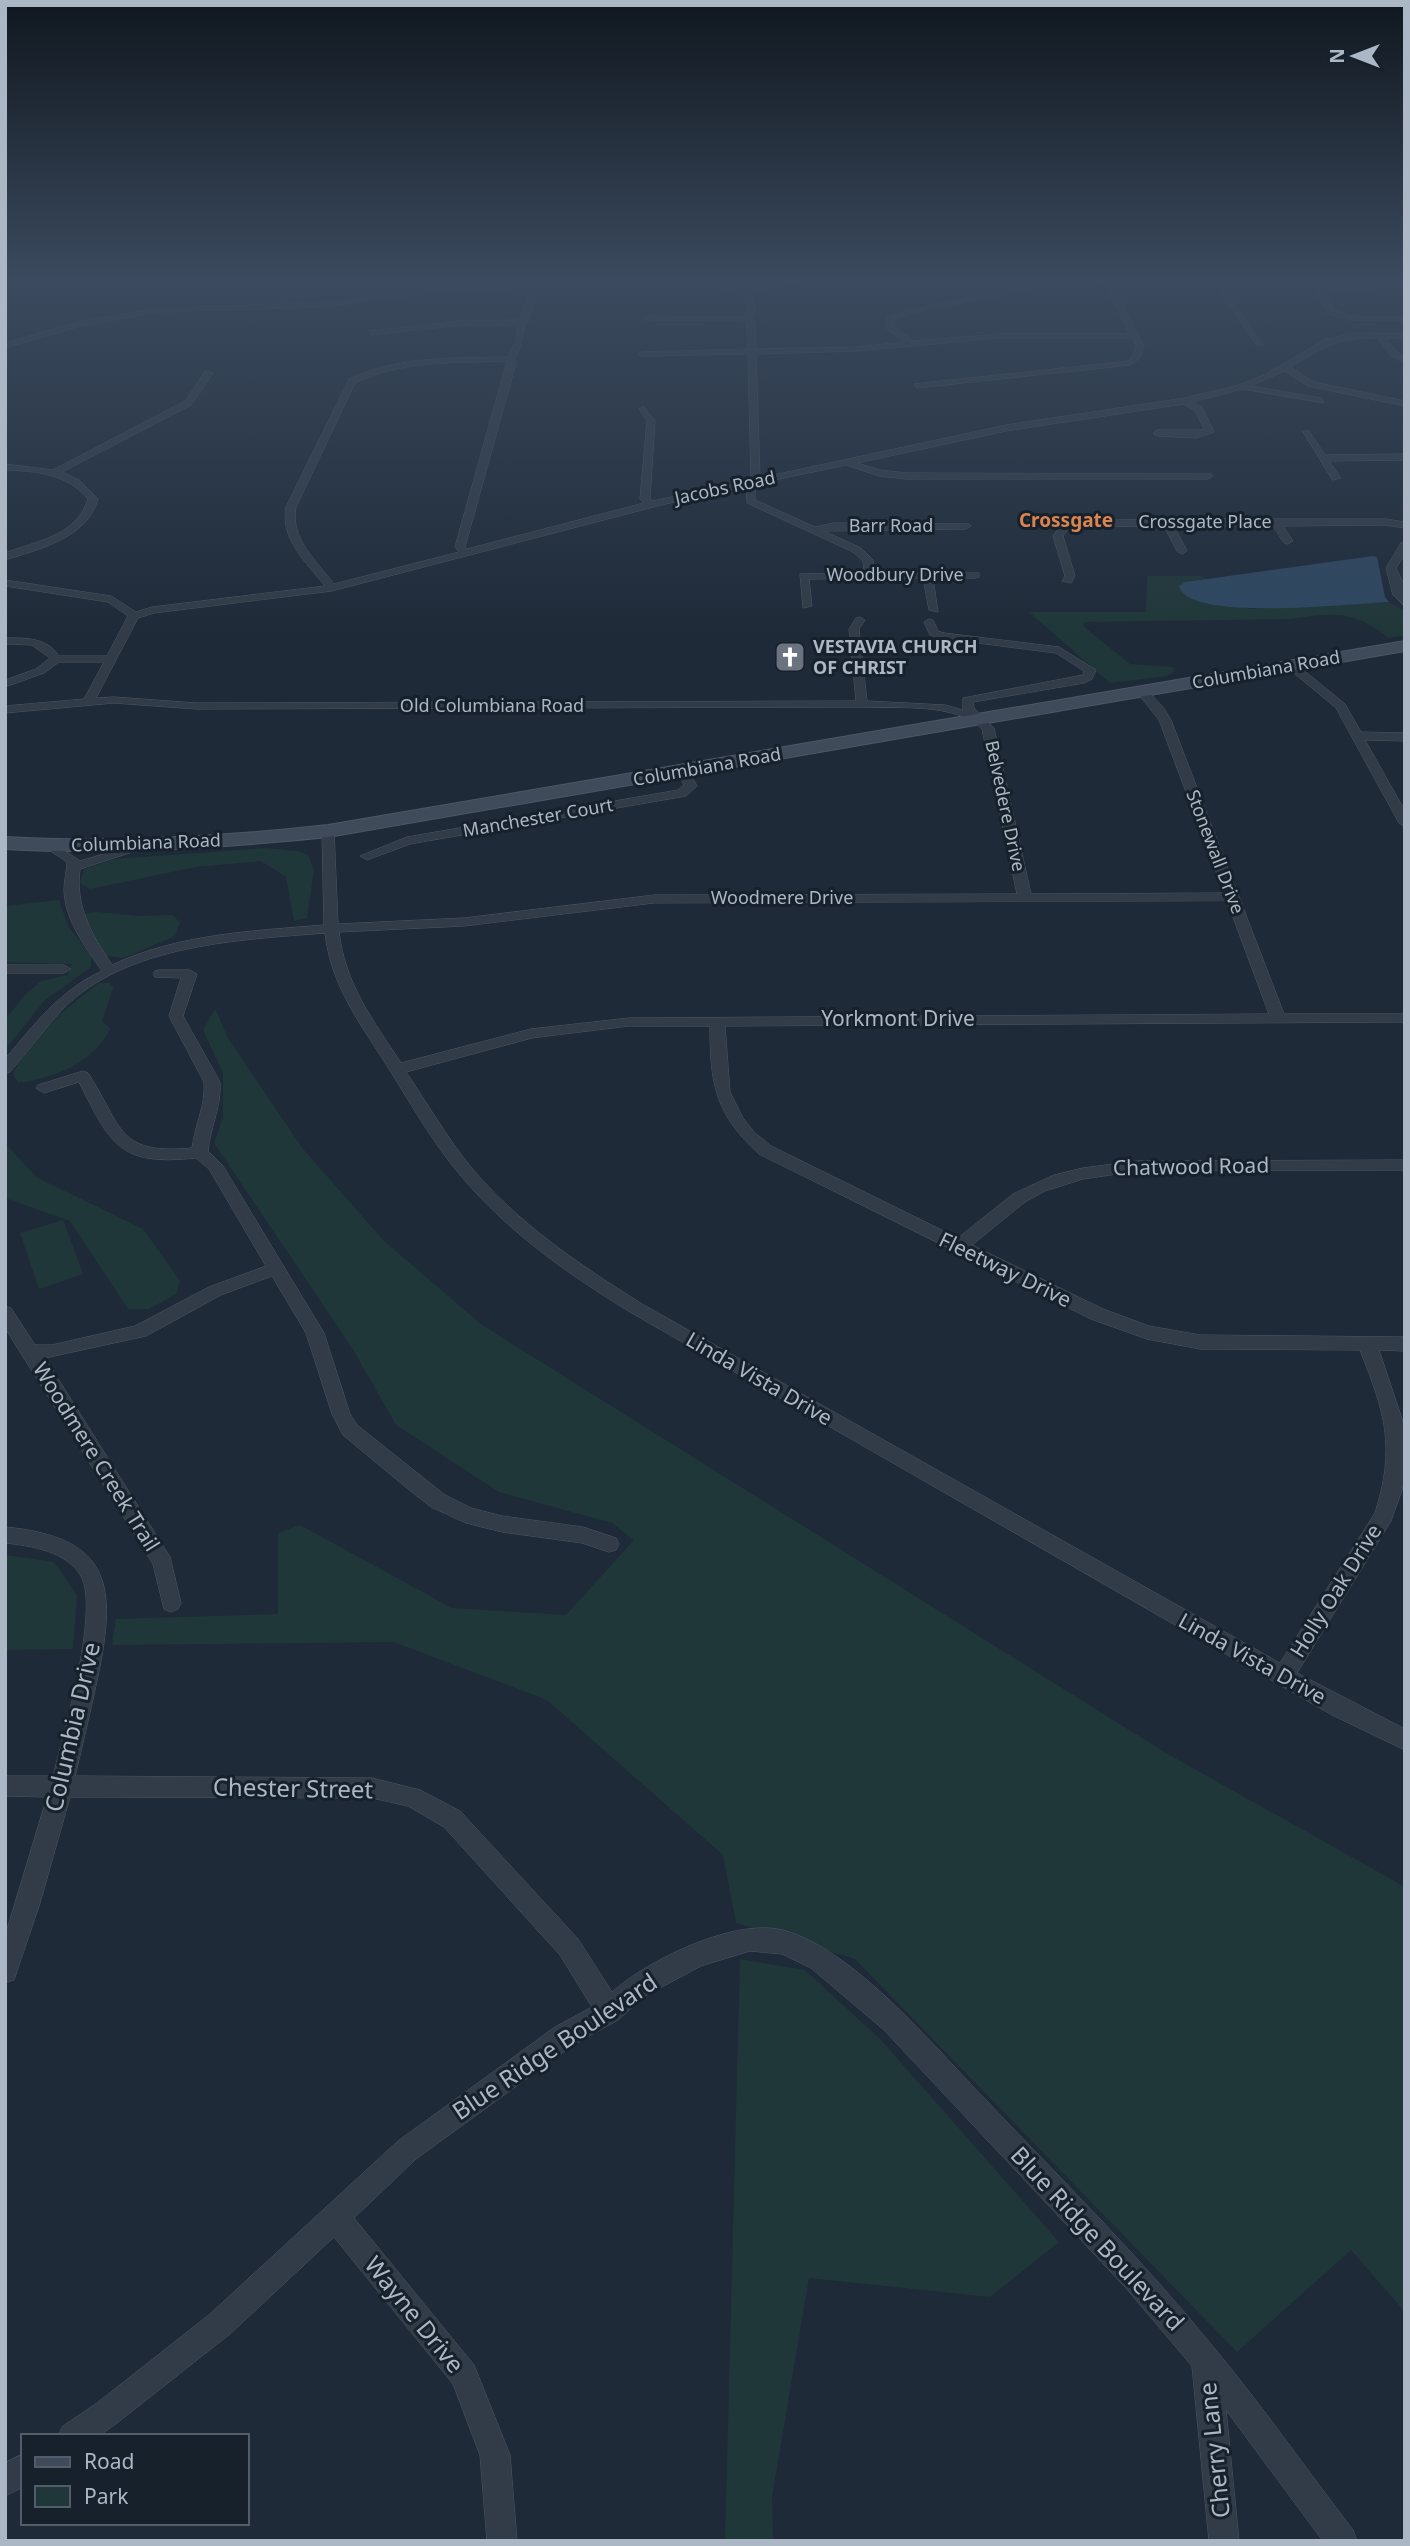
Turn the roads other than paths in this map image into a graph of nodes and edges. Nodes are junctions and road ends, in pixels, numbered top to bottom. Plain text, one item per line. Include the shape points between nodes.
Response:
1 (192, 397) edge
2 (344, 397) edge
3 (502, 397) edge
4 (753, 397) edge
5 (1202, 397) edge
6 (1297, 397) edge
7 (1371, 397) edge
8 (1185, 401) junction
9 (1321, 401) dead end
10 (1405, 404) edge
11 (643, 410) dead end
12 (1157, 433) dead end
13 (1307, 433) dead end
14 (1405, 457) edge
15 (1323, 458) junction
16 (849, 463) junction
17 (5, 467) edge
18 (55, 472) junction
19 (1208, 475) dead end
20 (1336, 478) dead end
21 (756, 482) junction
22 (651, 504) junction
23 (1167, 522) junction
24 (1276, 522) junction
25 (1405, 525) edge
26 (966, 526) dead end
27 (816, 530) junction
28 (1288, 541) dead end
29 (1405, 545) edge
30 (1182, 551) dead end
31 (466, 554) junction
32 (5, 557) edge
33 (870, 575) junction
34 (928, 575) junction
35 (975, 575) dead end
36 (1067, 581) dead end
37 (5, 583) edge
38 (332, 588) junction
39 (1404, 601) edge
40 (807, 606) dead end
41 (934, 610) dead end
42 (134, 616) junction
43 (860, 620) dead end
44 (929, 622) dead end
45 (5, 641) edge
46 (1405, 646) edge
47 (56, 659) junction
48 (111, 659) junction
49 (1292, 666) junction
50 (5, 684) edge
51 (1142, 691) junction
52 (89, 701) junction
53 (862, 704) junction
54 (5, 710) edge
55 (978, 719) junction
56 (1358, 736) junction
57 (1405, 737) edge
58 (683, 771) junction
59 (1405, 823) edge
60 (328, 831) junction
61 (5, 843) edge
62 (51, 845) junction
63 (144, 846) junction
64 (367, 856) dead end
65 (74, 867) junction
66 (1025, 897) junction
67 (1232, 897) junction
68 (333, 928) junction
69 (64, 968) dead end
70 (5, 969) edge
71 (109, 971) junction
72 (160, 974) dead end
73 (1278, 1018) junction
74 (1405, 1018) edge
75 (717, 1020) junction
76 (5, 1069) edge
77 (398, 1069) junction
78 (44, 1088) dead end
79 (200, 1152) junction
80 (1405, 1165) edge
81 (959, 1248) junction
82 (277, 1268) junction
83 (5, 1312) edge
84 (1367, 1344) junction
85 (1405, 1344) edge
86 (31, 1351) junction
87 (5, 1535) edge
88 (609, 1544) dead end
89 (171, 1603) dead end
90 (1283, 1676) junction
91 (1405, 1740) edge
92 (5, 1786) edge
93 (62, 1786) junction
94 (5, 1971) edge
95 (609, 2011) junction
96 (336, 2218) junction
97 (1206, 2360) junction
98 (76, 2434) edge
99 (21, 2470) edge
100 (5, 2481) edge
101 (502, 2541) edge
102 (1224, 2541) edge
103 (1342, 2541) edge

1 - 18 street
2 - 38 street via 290,507 288,522 292,536
3 - 31 street via 460,547
4 - 21 street
5 - 8 street, Jacobs Road
6 - 9 street
7 - 10 street
8 - 12 street via 1199,409 1210,432
8 - 16 street, Jacobs Road via 1046,421
11 - 22 street via 651,421 645,499
13 - 15 street
14 - 15 street
15 - 20 street
16 - 19 street via 906,476
16 - 21 street, Jacobs Road
17 - 18 street
18 - 32 street via 86,488 93,499 92,511 62,535
21 - 22 street, Jacobs Road
21 - 27 street via 750,488 750,501
22 - 31 street, Jacobs Road
23 - 24 street, Crossgate Place
23 - 30 street
23 - 36 street, Crossgate Place via 1063,528 1058,536 1070,576
24 - 25 street, Crossgate Place
24 - 28 street
26 - 27 street, Barr Road via 834,526
27 - 33 street via 861,553
29 - 39 street via 1391,568
31 - 38 street, Jacobs Road
33 - 34 street, Woodbury Drive
33 - 40 street, Woodbury Drive via 804,576
34 - 35 street, Woodbury Drive
34 - 41 street
37 - 42 street via 111,599
38 - 42 street, Jacobs Road via 188,604
42 - 48 street
43 - 53 street via 854,629
44 - 55 street via 934,633 942,636 1059,650 1090,670 1080,681 967,700 968,709
45 - 47 street via 33,641 49,648
46 - 49 main road, Columbiana Road
47 - 48 street
47 - 50 street via 40,671
48 - 52 street
49 - 51 main road, Columbiana Road
49 - 56 street via 1336,701
51 - 55 main road, Columbiana Road
51 - 67 street, Stonewall Drive via 1166,720
52 - 53 street, Old Columbiana Road via 195,706
52 - 54 street, Old Columbiana Road
53 - 55 street, Old Columbiana Road via 945,708
55 - 58 main road, Columbiana Road
55 - 66 street, Belvedere Drive via 988,728 994,746
56 - 57 street
56 - 59 street
58 - 60 main road, Columbiana Road
58 - 64 street, Manchester Court via 691,786 677,794 407,841
60 - 63 main road, Columbiana Road
60 - 68 street, Linda Vista Drive
61 - 62 main road, Columbiana Road
62 - 63 main road, Columbiana Road
62 - 65 street via 73,859
63 - 65 street
65 - 71 street via 74,908 85,936
66 - 67 street, Woodmere Drive
66 - 68 street, Woodmere Drive via 654,899 464,922
67 - 73 street, Stonewall Drive
68 - 71 street, Woodmere Drive via 200,941
68 - 77 street, Linda Vista Drive via 342,977
69 - 70 street
71 - 76 street, Woodmere Drive via 58,1006
72 - 79 street via 190,974 176,1016 212,1082
73 - 74 street, Yorkmont Drive
73 - 75 street, Yorkmont Drive
75 - 77 street, Yorkmont Drive via 562,1029
75 - 81 street, Fleetway Drive via 721,1095 743,1131 777,1156
77 - 90 street, Linda Vista Drive via 466,1172 513,1220 574,1268 636,1308
78 - 79 street via 83,1076 116,1138 127,1146 164,1156
79 - 82 street via 215,1166
80 - 81 street, Chatwood Road via 1137,1166 1092,1171 1047,1184 1008,1203
81 - 84 street, Fleetway Drive via 1097,1314 1161,1335 1226,1344
82 - 86 street via 215,1291 123,1337 52,1352
82 - 88 street via 316,1333 341,1414 371,1450 438,1501 466,1515 583,1535
83 - 86 street, Woodmere Creek Trail
84 - 85 street, Fleetway Drive
84 - 90 street, Holly Oak Drive via 1399,1435 1401,1463 1395,1491
86 - 89 street, Woodmere Creek Trail via 163,1563
87 - 93 street, Columbia Drive via 35,1539 67,1551 77,1557 94,1583 91,1655
90 - 91 street, Linda Vista Drive
92 - 93 street, Chester Street
93 - 94 street, Columbia Drive
93 - 95 street, Chester Street via 372,1788 412,1797 452,1819 569,1947
95 - 96 street, Blue Ridge Boulevard via 564,2036 407,2150
95 - 97 street, Blue Ridge Boulevard via 636,1987 696,1956 750,1940 784,1942 820,1959 893,2021 1135,2277
96 - 98 street, Blue Ridge Boulevard via 220,2324
96 - 101 street, Wayne Drive via 464,2375 495,2455
97 - 102 street, Cherry Lane
97 - 103 street, Blue Ridge Boulevard
99 - 100 street

